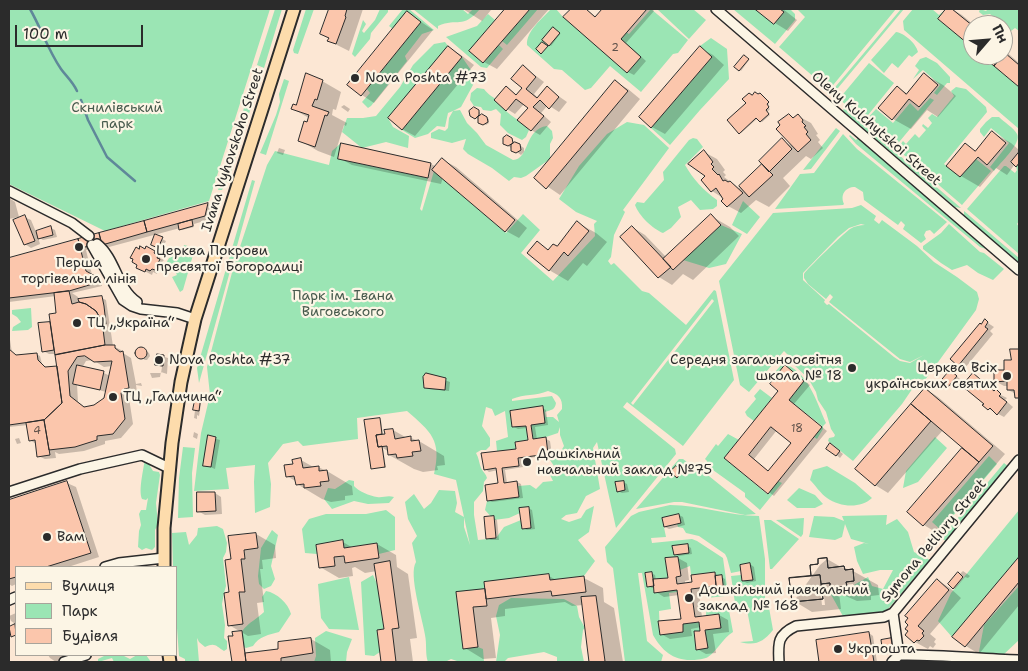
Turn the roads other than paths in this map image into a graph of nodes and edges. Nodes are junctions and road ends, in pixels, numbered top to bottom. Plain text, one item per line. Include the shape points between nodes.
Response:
1 (294, 9) edge
2 (716, 9) edge
3 (9, 191) edge
4 (89, 236) dead end
5 (95, 244) dead end
6 (1019, 270) edge
7 (195, 319) junction
8 (1019, 460) edge
9 (169, 468) junction
10 (9, 492) edge
11 (164, 562) edge
12 (108, 566) edge
13 (893, 613) junction
14 (899, 655) junction
15 (83, 656) edge
16 (951, 660) edge
17 (1019, 660) edge
18 (64, 662) edge
19 (779, 662) edge
20 (892, 662) edge

1 - 7 main road, Ivana Vyhovskoho Street
2 - 6 street, Oleny Kulchytskoi Street
3 - 4 street via 72,223
5 - 7 street via 123,300 141,309 177,313
7 - 9 main road, Ivana Vyhovskoho Street via 180,388
8 - 13 street, Symona Petliury Street
9 - 10 street via 142,455 80,469
9 - 11 main road, Ivana Vyhovskoho Street
11 - 12 street via 119,562
13 - 14 street
13 - 19 street, Symona Petliury Street via 884,617 796,626 784,633 778,644
14 - 16 street via 934,654
14 - 20 street
15 - 18 street
16 - 17 street

